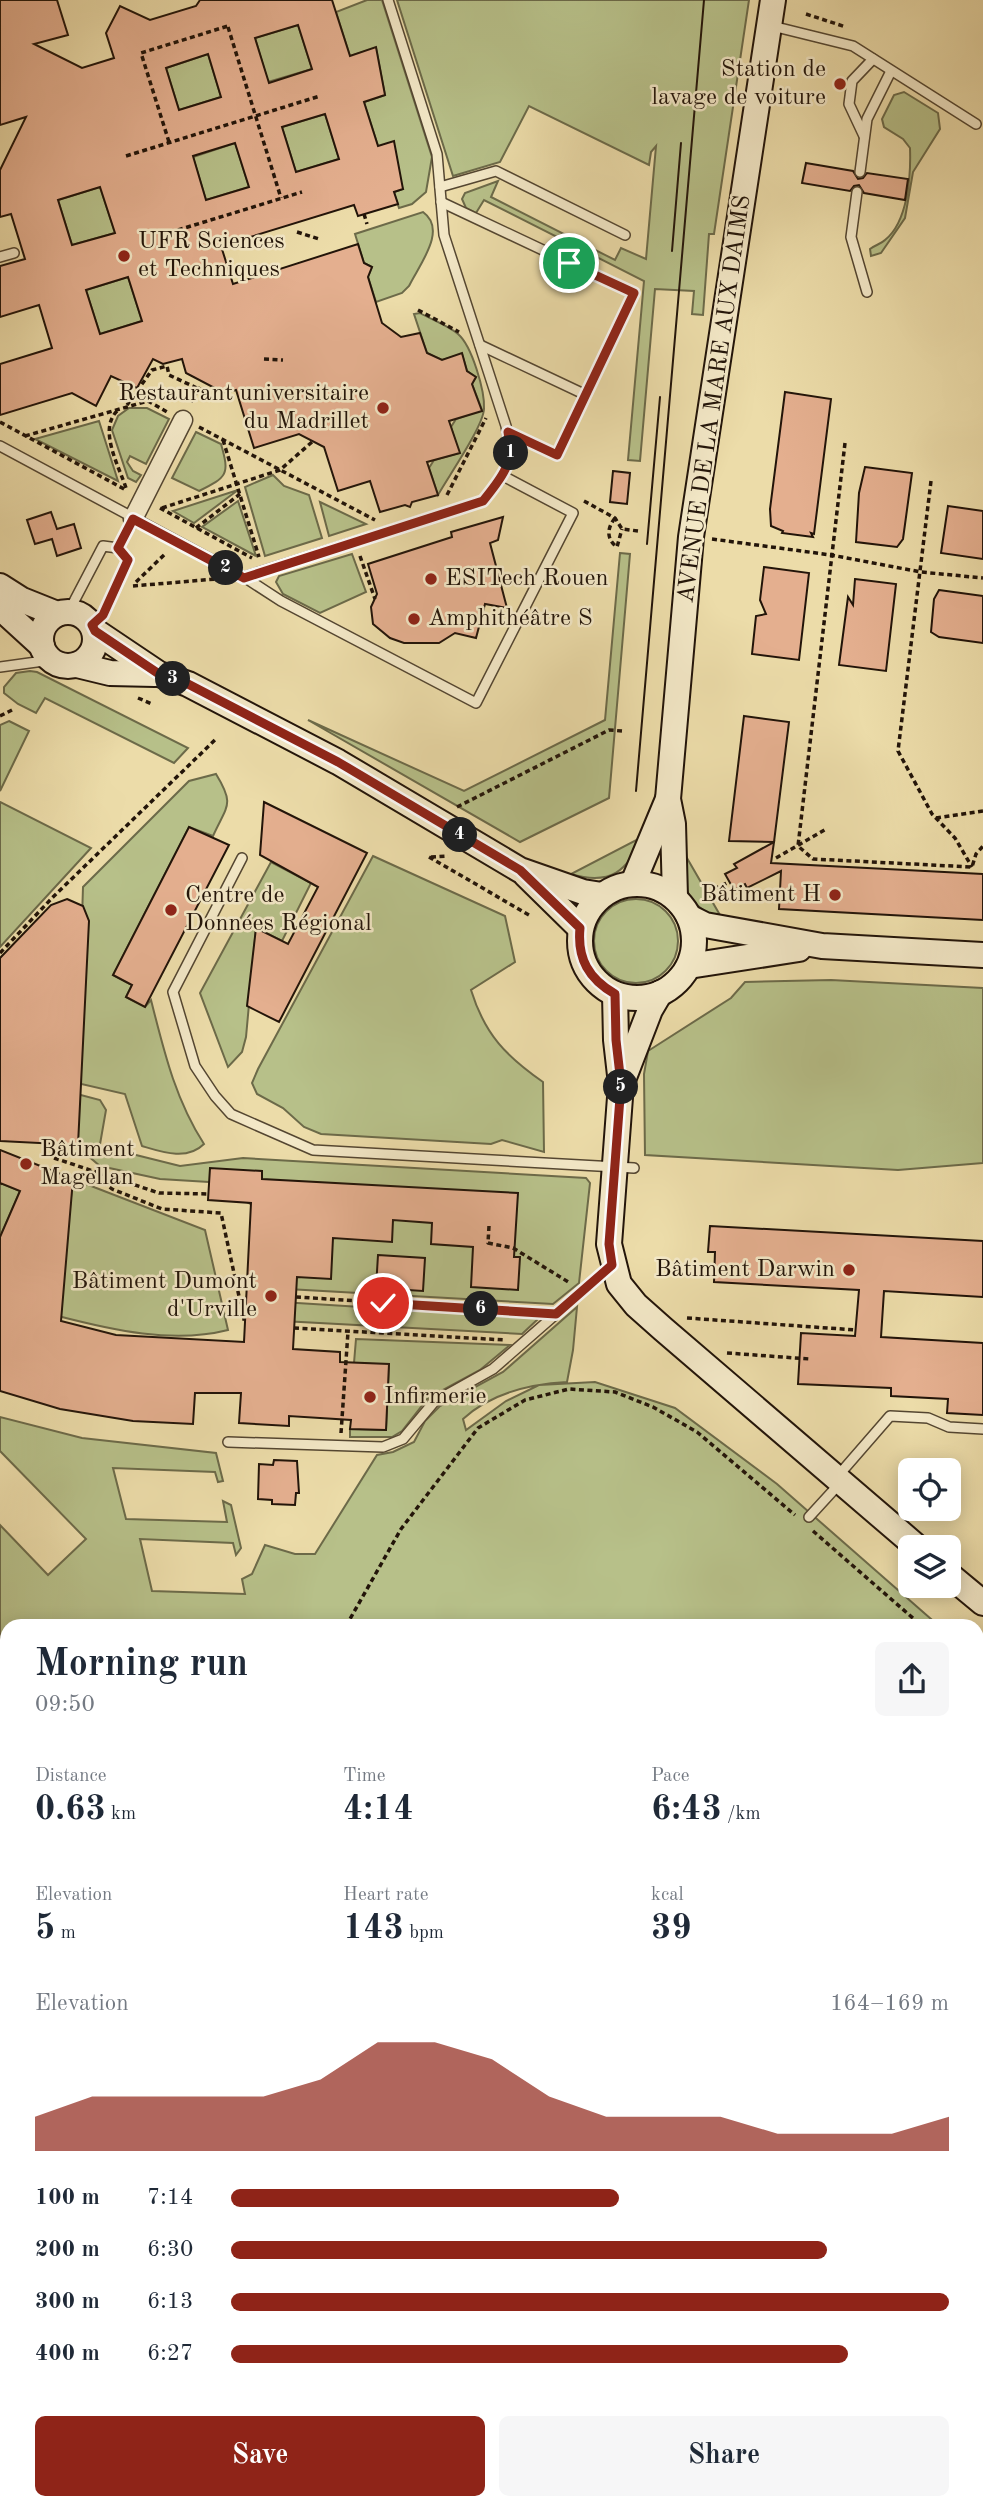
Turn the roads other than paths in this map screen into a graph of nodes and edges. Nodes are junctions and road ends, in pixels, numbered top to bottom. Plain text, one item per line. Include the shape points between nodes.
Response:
1 (388, 0) edge
2 (772, 7) edge
3 (873, 59) junction
4 (891, 71) junction
5 (976, 124) dead end
6 (865, 137) junction
7 (860, 172) dead end
8 (440, 187) junction
9 (857, 192) dead end
10 (441, 202) junction
11 (625, 235) dead end
12 (14, 253) dead end
13 (0, 257) edge
14 (867, 292) dead end
15 (480, 345) junction
16 (586, 395) junction
17 (183, 420) dead end
18 (508, 432) junction
19 (0, 446) edge
20 (503, 476) junction
21 (133, 519) junction
22 (118, 548) junction
23 (244, 578) junction
24 (0, 586) edge
25 (0, 600) edge
26 (63, 612) junction
27 (93, 628) junction
28 (46, 653) junction
29 (76, 665) junction
30 (0, 667) edge
31 (159, 674) junction
32 (668, 799) junction
33 (242, 859) dead end
34 (520, 870) junction
35 (633, 883) junction
36 (601, 895) junction
37 (682, 907) junction
38 (580, 928) junction
39 (822, 946) junction
40 (983, 955) edge
41 (689, 966) junction
42 (660, 993) junction
43 (615, 994) junction
44 (621, 1084) junction
45 (624, 1168) junction
46 (612, 1265) junction
47 (983, 1429) edge
48 (228, 1442) dead end
49 (838, 1480) junction
50 (809, 1517) dead end
51 (903, 1535) edge
52 (961, 1585) edge
53 (983, 1603) edge

1 - 8 lane via 437,154
2 - 3 lane
2 - 32 street, AVENUE DE LA MARE AUX DAIMS via 691,537
3 - 4 lane
3 - 6 lane via 852,81 849,104
4 - 5 lane
4 - 6 lane via 867,119
6 - 7 lane
8 - 10 lane
8 - 11 lane via 496,171
9 - 14 lane via 850,237
10 - 15 lane via 444,234
10 - 16 lane via 634,293
12 - 13 lane
15 - 16 lane
15 - 18 lane
16 - 18 lane via 557,455
17 - 21 street
18 - 20 lane via 512,452
19 - 21 lane
20 - 23 lane via 483,501
20 - 23 lane via 573,513 476,703
21 - 22 lane
21 - 23 lane
22 - 26 lane via 103,546
22 - 27 lane via 128,560
24 - 26 street via 22,600
25 - 28 street via 6,613
26 - 27 street via 78,613
26 - 28 street via 50,618 42,631
27 - 29 street via 94,648
27 - 31 street
28 - 29 street via 68,666
28 - 30 lane
29 - 31 street via 110,673
31 - 34 street via 188,684 338,762
32 - 35 street, AVENUE DE LA MARE AUX DAIMS
32 - 37 street, AVENUE DE LA MARE AUX DAIMS
33 - 45 lane via 173,992 195,1066 231,1114 313,1150
34 - 36 street
34 - 38 street
35 - 36 street
35 - 37 street via 662,889
36 - 38 street
37 - 39 street via 705,925
37 - 41 street via 694,933
38 - 43 street via 581,957 589,973
39 - 40 street
39 - 41 street
41 - 42 street
42 - 43 street via 645,998
42 - 44 street
43 - 44 street
44 - 45 street
45 - 46 street via 609,1244
46 - 48 lane via 493,1369 434,1402 403,1439 383,1447
46 - 49 street via 619,1284 636,1305
47 - 49 lane via 890,1416
49 - 50 lane
49 - 51 street
52 - 53 street

